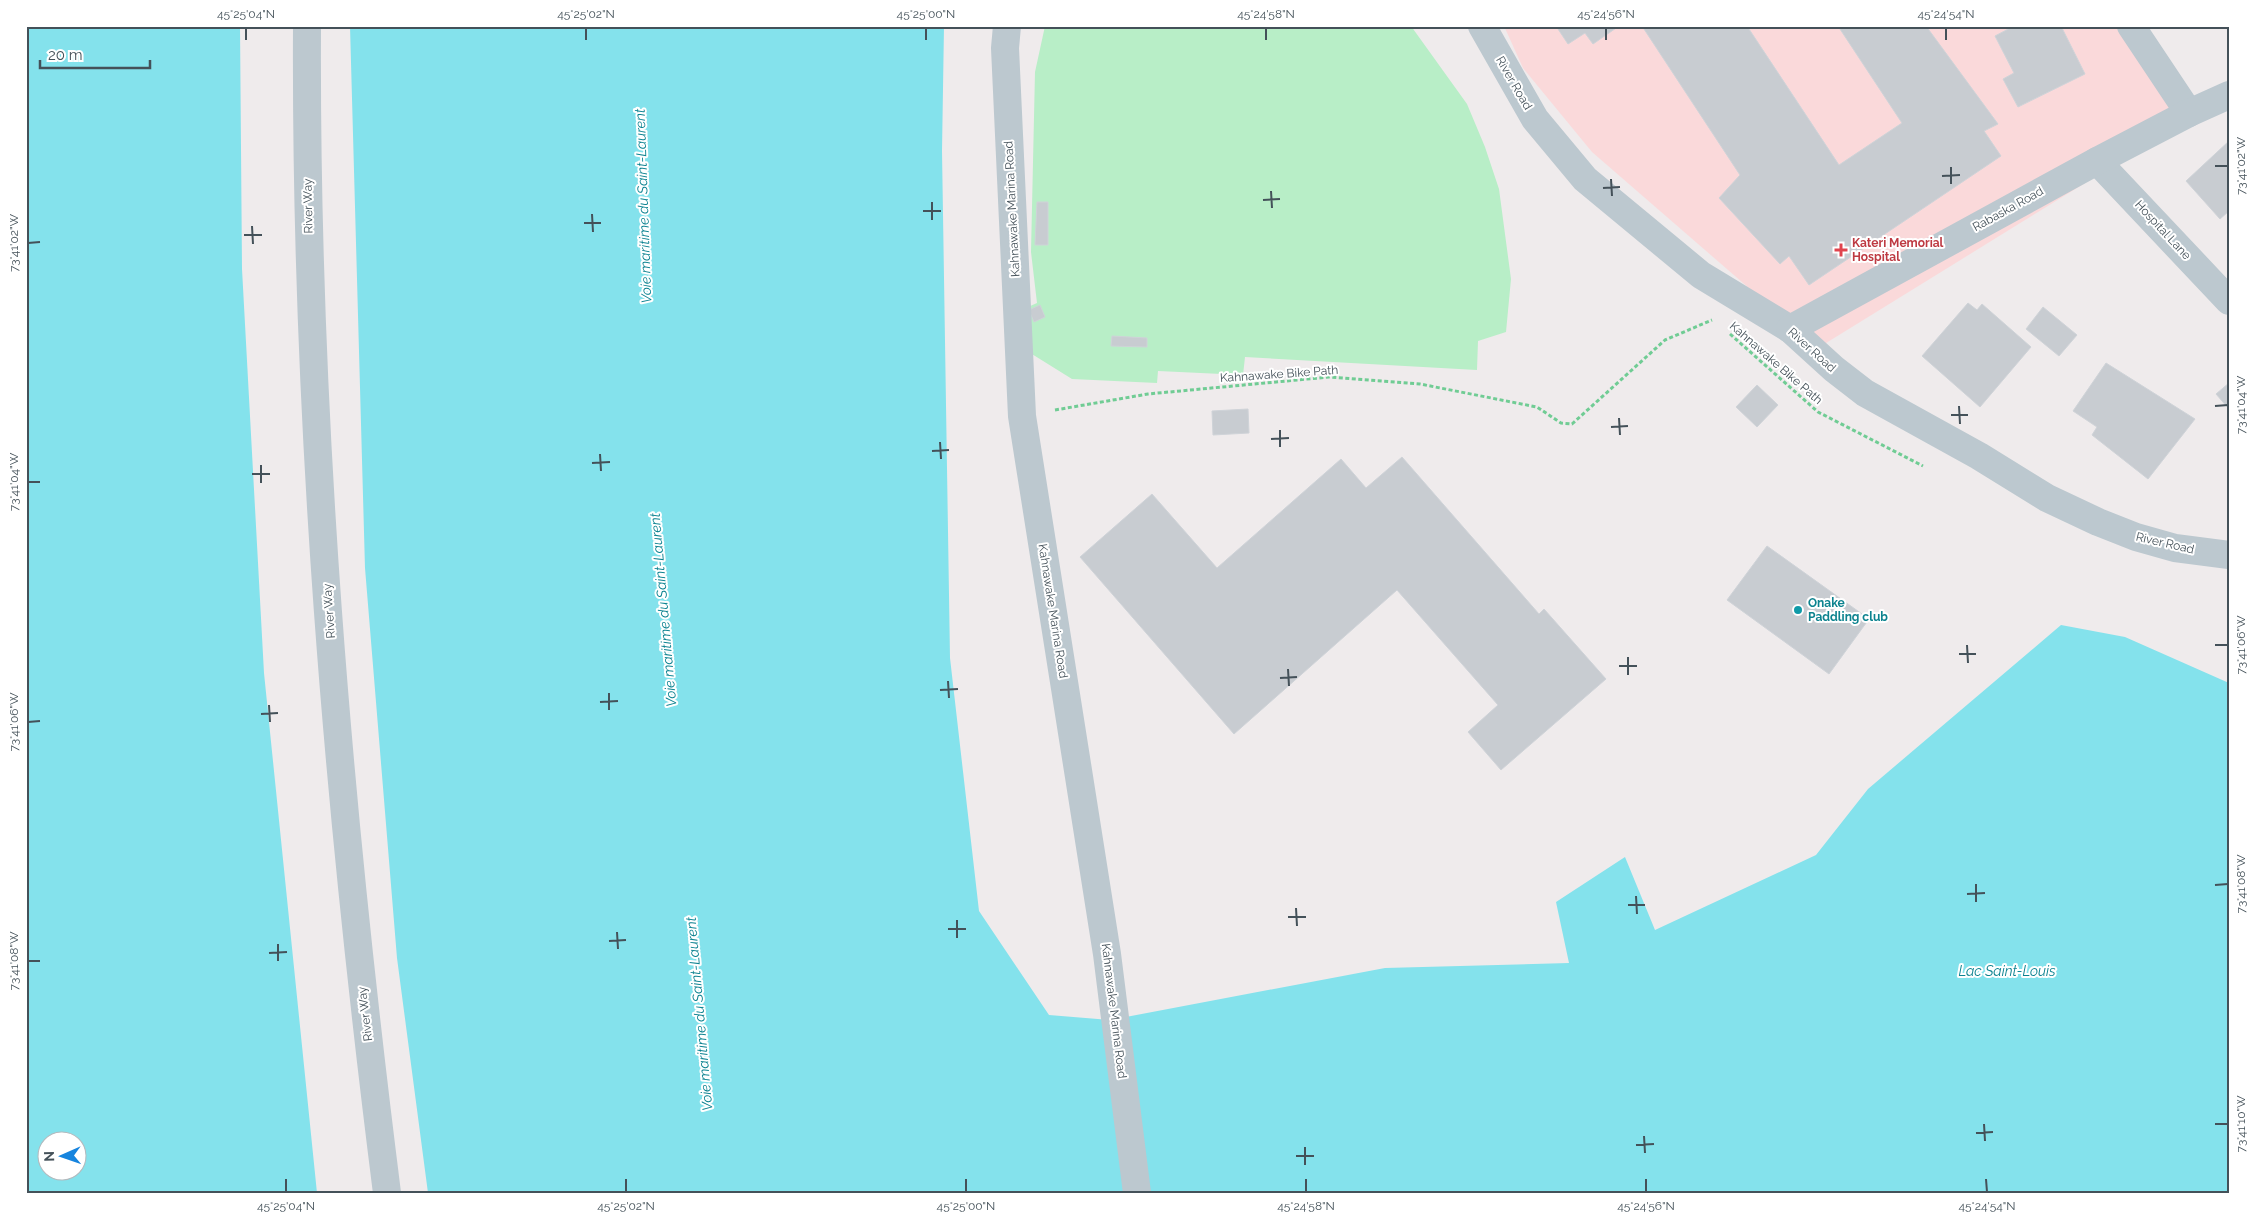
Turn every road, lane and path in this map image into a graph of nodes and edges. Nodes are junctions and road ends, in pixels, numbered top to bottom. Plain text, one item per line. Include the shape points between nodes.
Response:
1 (307, 26) edge
2 (1007, 26) edge
3 (1482, 26) edge
4 (2131, 26) edge
5 (2229, 96) edge
6 (2189, 113) junction
7 (2097, 161) junction
8 (2229, 301) edge
9 (1714, 319) dead end
10 (1790, 329) junction
11 (1727, 331) dead end
12 (1022, 416) junction
13 (1932, 470) dead end
14 (2229, 555) edge
15 (387, 1193) edge
16 (1137, 1193) edge

1 - 15 street, River Way via 310,288 331,634 350,883
2 - 12 street, Kahnawake Marina Road via 1004,48
3 - 10 street, River Road via 1535,119 1584,179 1701,275
4 - 6 street
5 - 6 street, Rabaska Road
6 - 7 street, Rabaska Road
7 - 8 street, Hospital Lane
7 - 10 street, Rabaska Road
9 - 12 path, Kahnawake Bike Path via 1665,340 1572,424 1561,423 1537,406 1420,384 1329,377 1148,394
10 - 14 street, River Road via 1834,370 1865,393 2047,498 2136,537 2175,548
11 - 13 path, Kahnawake Bike Path via 1818,412
12 - 16 street, Kahnawake Marina Road via 1106,954

